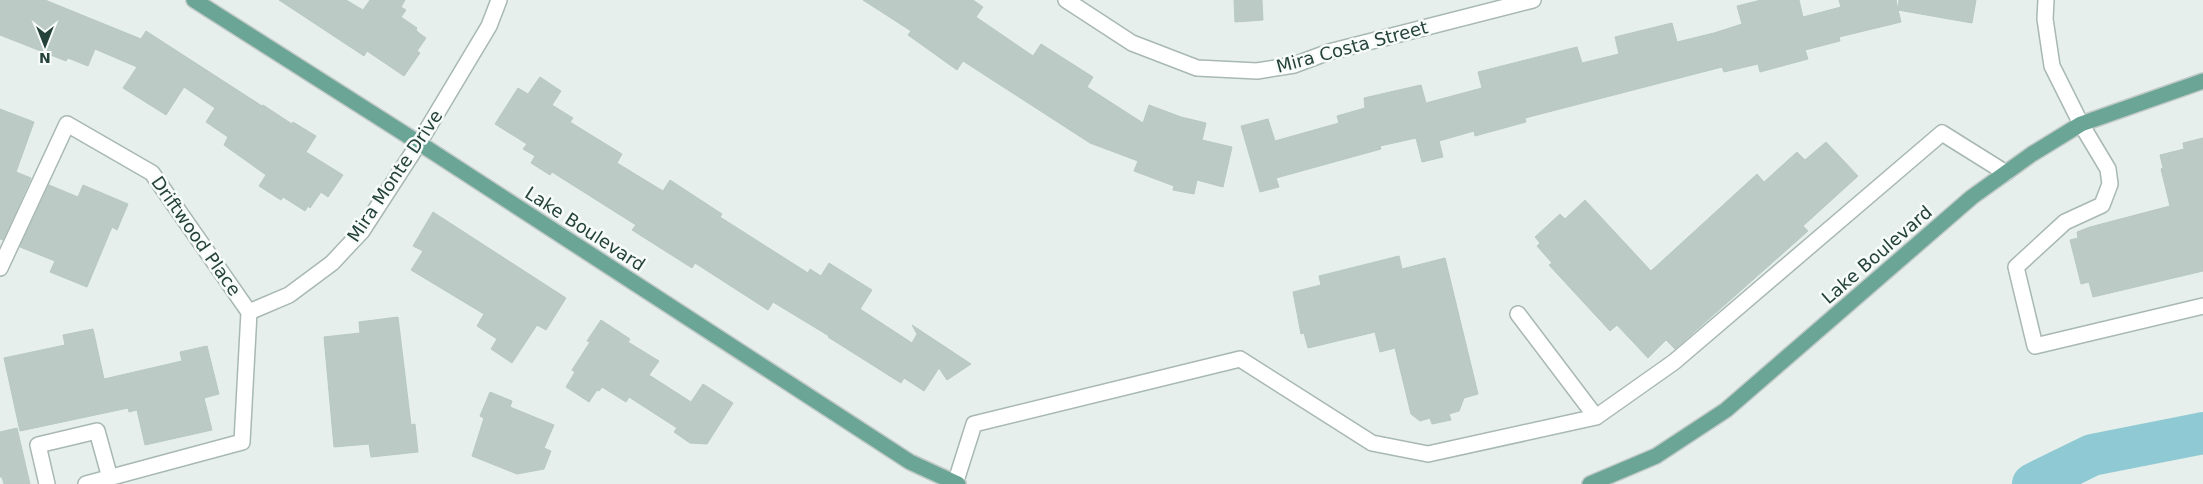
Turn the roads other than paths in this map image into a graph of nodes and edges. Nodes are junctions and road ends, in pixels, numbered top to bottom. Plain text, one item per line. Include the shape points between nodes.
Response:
1 (194, 0) edge
2 (498, 0) edge
3 (1066, 0) edge
4 (1533, 0) edge
5 (2046, 0) edge
6 (2203, 81) edge
7 (2081, 124) junction
8 (419, 143) junction
9 (2006, 172) junction
10 (0, 268) edge
11 (2203, 306) edge
12 (249, 312) junction
13 (1518, 314) dead end
14 (1596, 417) junction
15 (110, 478) junction
16 (47, 484) edge
17 (86, 484) edge
18 (956, 484) edge
19 (1590, 484) edge

1 - 8 main road, Lake Boulevard
2 - 8 street, Mira Monte Drive via 489,26
3 - 4 street, Mira Costa Street via 1132,43 1197,68 1257,71 1294,65 1329,52
5 - 7 street via 2045,19 2052,66
6 - 7 main road, Lake Boulevard
7 - 9 main road, Lake Boulevard
7 - 11 street via 2108,170 2110,184 2102,205 2065,222 2016,267 2034,346
8 - 12 street, Mira Monte Drive via 362,231 332,264 289,295
8 - 18 main road, Lake Boulevard via 910,462
9 - 14 street via 1942,133 1674,362
9 - 19 main road, Lake Boulevard via 1972,197 1726,410 1656,456
10 - 12 street, Driftwood Place via 67,124 152,173
12 - 15 street via 242,442
13 - 14 street
14 - 18 street via 1428,454 1372,443 1240,360 974,424
15 - 16 street via 97,431 38,445
15 - 17 street

